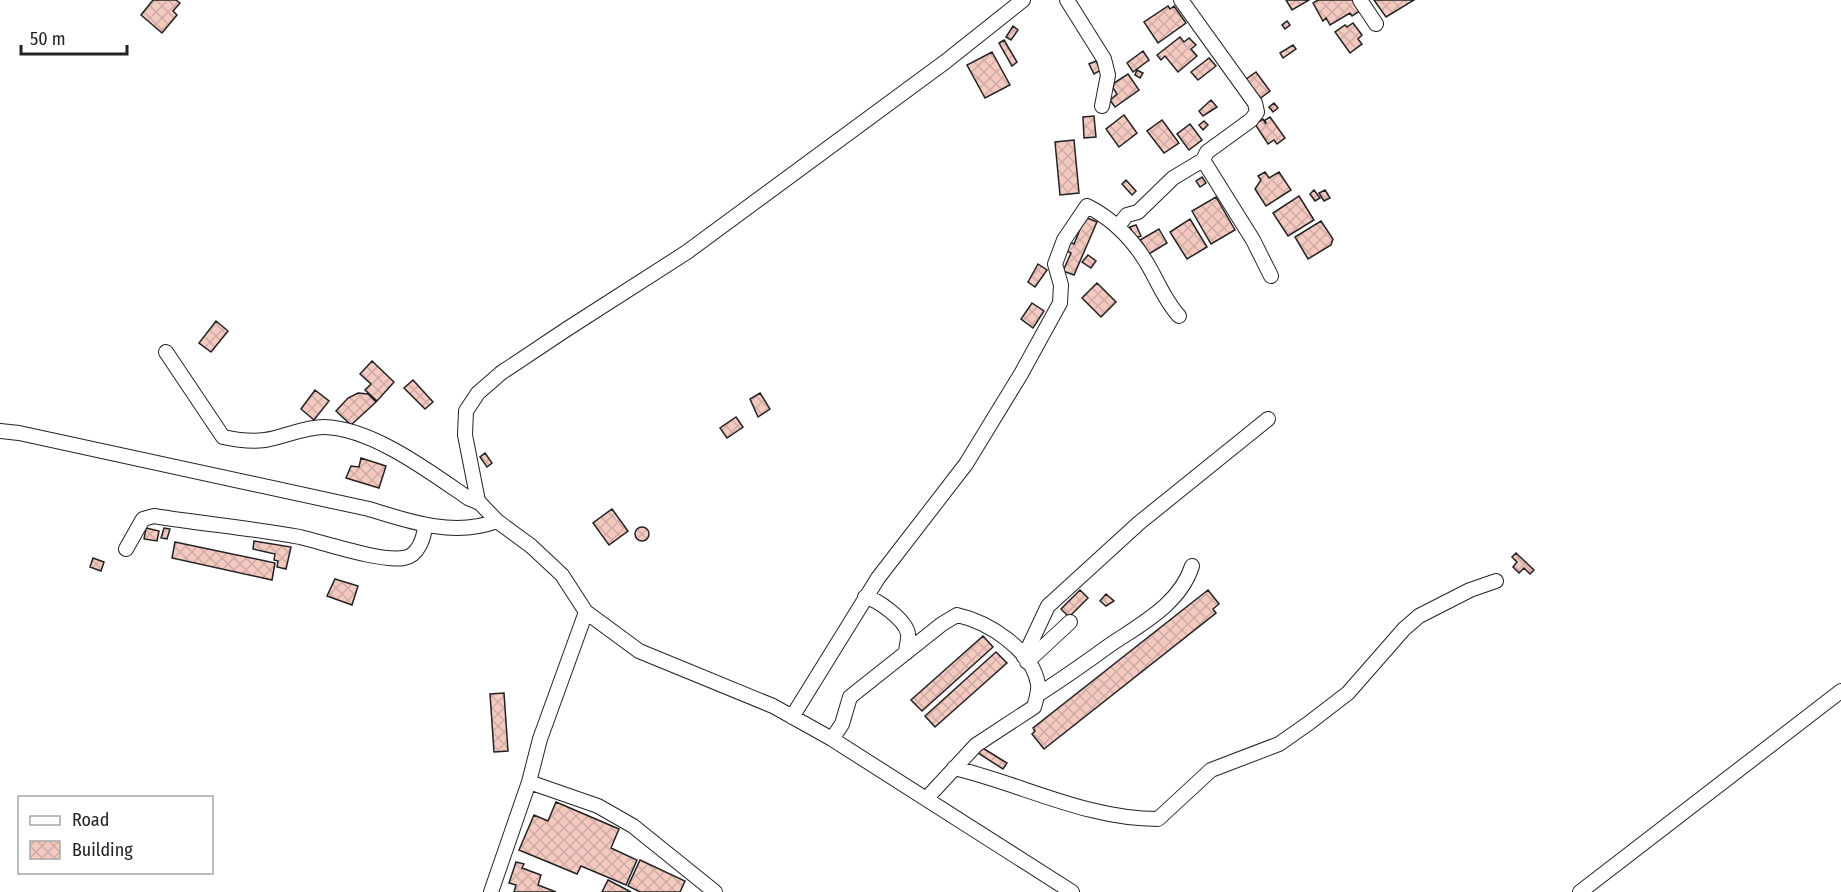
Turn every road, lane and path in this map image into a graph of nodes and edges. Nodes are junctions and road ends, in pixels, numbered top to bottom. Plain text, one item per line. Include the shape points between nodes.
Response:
1 (1023, 0) edge
2 (1067, 0) edge
3 (1181, 0) edge
4 (1360, 0) edge
5 (1376, 24) dead end
6 (1102, 106) dead end
7 (1203, 160) junction
8 (1118, 226) junction
9 (1271, 276) dead end
10 (1179, 316) dead end
11 (166, 352) dead end
12 (1268, 419) dead end
13 (0, 431) edge
14 (480, 503) junction
15 (497, 521) junction
16 (425, 526) junction
17 (126, 549) dead end
18 (1192, 566) dead end
19 (1496, 581) dead end
20 (865, 597) junction
21 (586, 612) junction
22 (1070, 622) dead end
23 (906, 653) junction
24 (1025, 659) junction
25 (1841, 692) edge
26 (1037, 695) junction
27 (792, 717) junction
28 (832, 739) junction
29 (954, 768) junction
30 (529, 782) junction
31 (926, 799) junction
32 (491, 892) edge
33 (715, 892) edge
34 (1072, 892) edge
35 (1580, 892) edge

1 - 14 street via 696,246 478,393 466,411 465,435 473,488
2 - 6 street via 1104,59 1108,75
3 - 7 street via 1255,103 1257,112
4 - 5 street
7 - 8 street via 1173,178
7 - 9 street
8 - 10 street via 1145,260
8 - 20 street via 1087,206 1055,264 1060,303 1032,356 966,464
11 - 14 street via 223,437 264,440 324,427 357,434 392,449
12 - 24 street via 1139,523 1048,606
13 - 16 street via 369,509
14 - 15 street
15 - 16 street via 481,527
15 - 21 street via 562,574
16 - 17 street via 424,537 405,558 154,516 142,519
18 - 26 street via 1165,606 1142,626
19 - 29 street via 1419,616 1348,693 1279,744 1211,770 1158,819 1076,807
20 - 23 street via 874,599 902,623 908,633
20 - 27 street
21 - 27 street via 639,651 749,695
21 - 30 street via 540,739
22 - 24 street
23 - 24 street via 957,615 997,632
23 - 28 street via 850,697 842,724
24 - 26 street via 1034,669
25 - 35 street
26 - 29 street via 1034,707 976,745
27 - 28 street
28 - 31 street
29 - 31 street
30 - 32 street
30 - 33 street via 598,806 633,826
31 - 34 street

